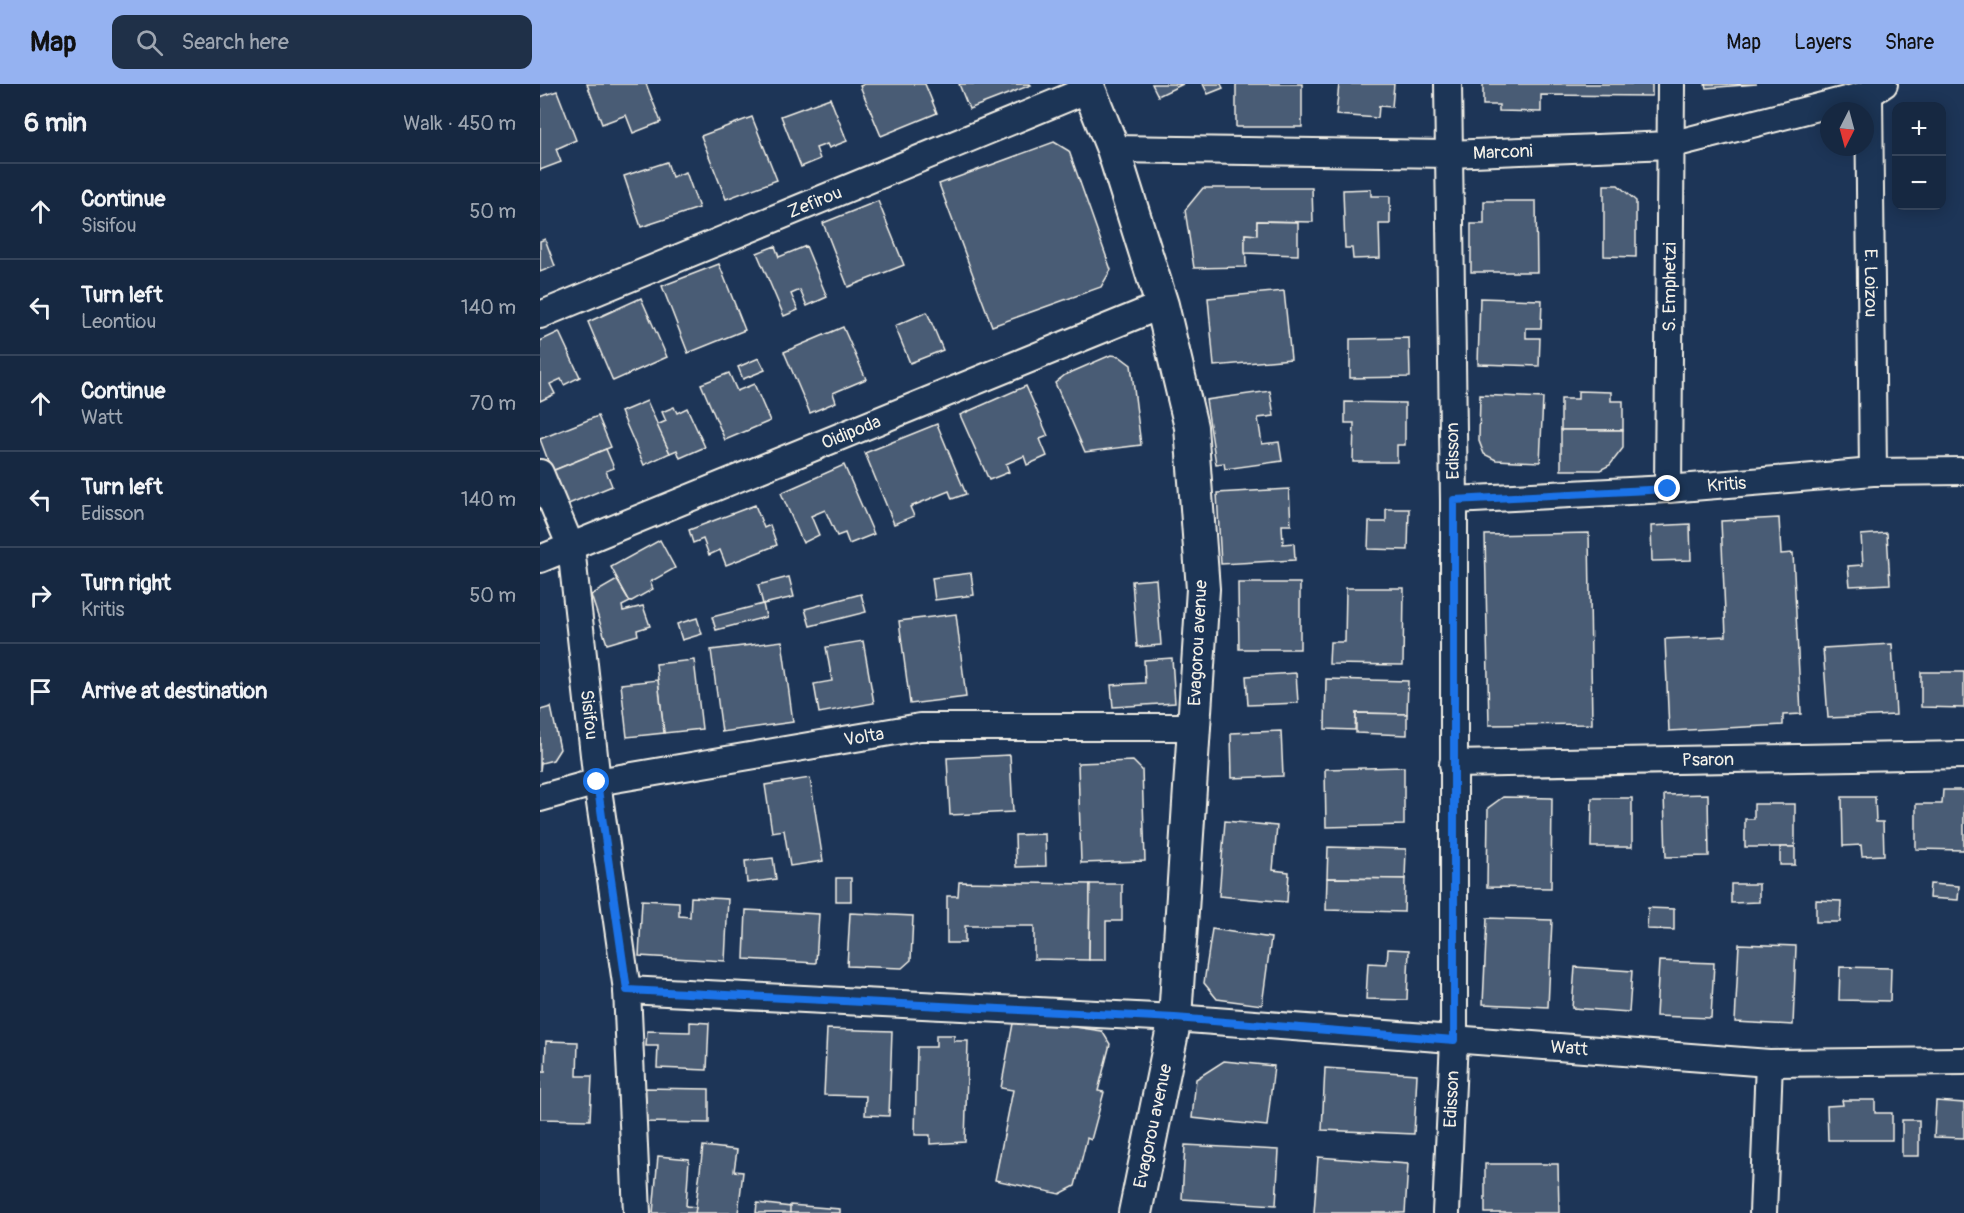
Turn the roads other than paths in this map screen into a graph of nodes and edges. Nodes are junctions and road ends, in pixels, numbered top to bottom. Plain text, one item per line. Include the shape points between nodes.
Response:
1 (1448, 84) edge
2 (1671, 84) edge
3 (1088, 86) edge
4 (1877, 89) edge
5 (1670, 145) junction
6 (1113, 149) junction
7 (1449, 154) junction
8 (1162, 305) junction
9 (540, 315) edge
10 (1964, 471) edge
11 (1873, 472) junction
12 (540, 473) edge
13 (1668, 489) junction
14 (1454, 500) junction
15 (571, 547) junction
16 (540, 559) edge
17 (1194, 727) junction
18 (1964, 755) edge
19 (1453, 764) junction
20 (597, 782) junction
21 (540, 798) edge
22 (627, 990) junction
23 (1175, 1018) junction
24 (1454, 1040) junction
25 (1964, 1061) edge
26 (1769, 1063) junction
27 (637, 1213) edge
28 (1135, 1213) edge
29 (1446, 1213) edge
30 (1763, 1213) edge

1 - 7 street, Edisson
2 - 5 street, S. Emphetzi
3 - 6 street, Evagorou avenue
3 - 9 street, Zefirou
4 - 5 street, Marconi
4 - 11 street, E. Loizou
5 - 7 street, Marconi
5 - 13 street, S. Emphetzi
6 - 7 street, Marconi
6 - 8 street, Evagorou avenue
7 - 14 street, Edisson
8 - 15 street, Oidipoda
8 - 17 street, Evagorou avenue via 1191,427 1203,589
10 - 11 street, Kritis
11 - 13 street, Kritis
12 - 15 street, Sisifou
13 - 14 street, Kritis
14 - 19 street, Edisson
15 - 16 street, Oidipoda
15 - 20 street, Sisifou
17 - 20 street, Volta via 920,727
17 - 23 street, Evagorou avenue
18 - 19 street, Psaron
19 - 24 street, Edisson
20 - 21 street, Volta
20 - 22 street, Sisifou
22 - 23 street, Watt
22 - 27 street, Sisifou
23 - 24 street, Watt
23 - 28 street, Evagorou avenue
24 - 26 street, Watt
24 - 29 street, Edisson
25 - 26 street, Watt
26 - 30 street

